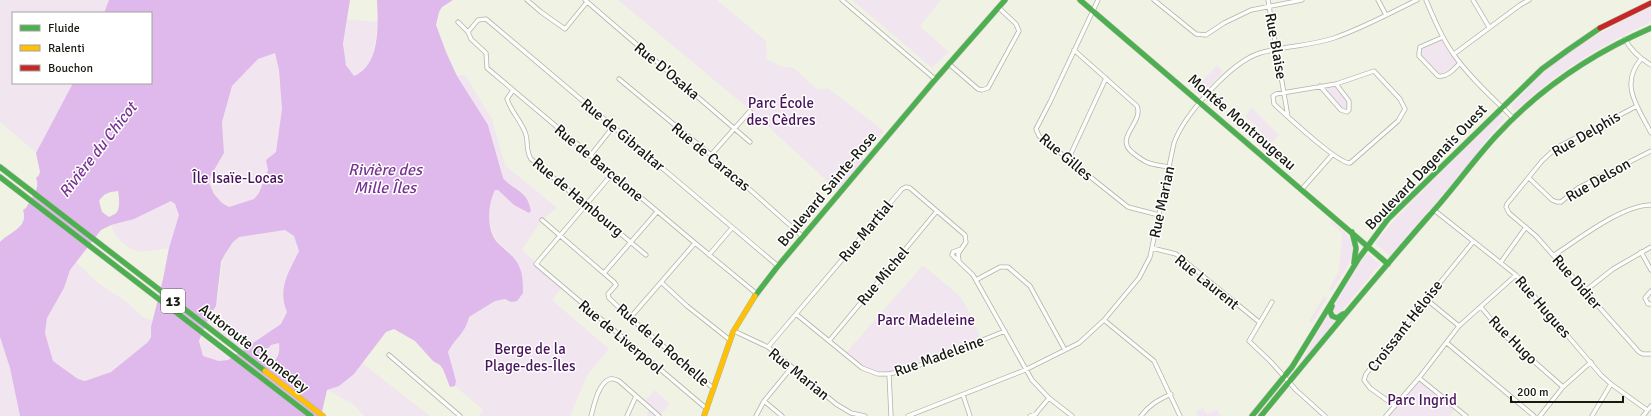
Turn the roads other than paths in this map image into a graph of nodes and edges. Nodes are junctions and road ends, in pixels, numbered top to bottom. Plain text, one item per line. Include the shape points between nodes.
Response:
1 (527, 0) edge
2 (842, 0) edge
3 (1005, 0) edge
4 (1080, 0) edge
5 (1098, 0) edge
6 (1154, 0) edge
7 (1268, 0) edge
8 (1302, 0) edge
9 (1378, 0) edge
10 (1417, 0) edge
11 (1426, 0) edge
12 (1473, 0) edge
13 (1529, 0) edge
14 (586, 1) edge
15 (1651, 3) edge
16 (1269, 6) junction
17 (999, 8) junction
18 (1092, 11) junction
19 (1386, 15) junction
20 (458, 22) dead end
21 (1490, 28) junction
22 (1651, 28) edge
23 (468, 32) junction
24 (1443, 37) junction
25 (1625, 39) junction
26 (1074, 50) junction
27 (1277, 50) junction
28 (1454, 54) junction
29 (1641, 59) junction
30 (1460, 63) junction
31 (949, 64) junction
32 (1651, 65) edge
33 (1106, 78) junction
34 (619, 79) dead end
35 (935, 79) junction
36 (1336, 84) junction
37 (1320, 86) junction
38 (513, 90) junction
39 (1284, 93) junction
40 (1201, 102) junction
41 (1637, 106) junction
42 (1502, 107) junction
43 (750, 111) dead end
44 (1288, 117) junction
45 (1513, 118) junction
46 (613, 127) junction
47 (734, 128) junction
48 (1651, 133) edge
49 (750, 142) dead end
50 (1651, 151) edge
51 (711, 155) junction
52 (1332, 155) junction
53 (590, 156) junction
54 (1068, 160) junction
55 (0, 166) edge
56 (1169, 167) junction
57 (612, 174) junction
58 (0, 177) edge
59 (1528, 178) junction
60 (1302, 189) junction
61 (1507, 204) joint
62 (587, 205) junction
63 (1651, 205) edge
64 (1434, 210) junction
65 (657, 212) junction
66 (937, 212) junction
67 (1160, 215) junction
68 (542, 220) dead end
69 (1526, 227) junction
70 (732, 228) junction
71 (1352, 232) junction
72 (560, 236) junction
73 (802, 236) junction
74 (630, 242) junction
75 (1472, 242) junction
76 (695, 244) junction
77 (1368, 246) junction
78 (1651, 247) edge
79 (1152, 248) junction
80 (1641, 252) junction
81 (646, 255) dead end
82 (709, 255) junction
83 (1554, 255) junction
84 (1501, 262) junction
85 (1388, 264) junction
86 (778, 266) junction
87 (1353, 266) junction
88 (1651, 270) edge
89 (604, 273) junction
90 (1516, 275) junction
91 (976, 280) junction
92 (661, 282) junction
93 (1585, 291) junction
94 (1651, 291) edge
95 (757, 294) junction
96 (1334, 297) junction
97 (1426, 299) junction
98 (1272, 302) dead end
99 (1651, 304) edge
100 (1481, 307) junction
101 (1348, 311) junction
102 (796, 314) junction
103 (630, 318) junction
104 (1104, 320) junction
105 (1259, 322) junction
106 (1459, 326) junction
107 (734, 331) junction
108 (1005, 331) junction
109 (730, 340) junction
110 (829, 341) junction
111 (1447, 343) junction
112 (768, 347) junction
113 (1066, 350) junction
114 (1651, 354) edge
115 (389, 355) dead end
116 (1591, 362) junction
117 (792, 367) junction
118 (1025, 370) junction
119 (889, 374) junction
120 (1284, 377) junction
121 (1419, 378) junction
122 (1289, 382) junction
123 (1611, 384) junction
124 (1563, 387) junction
125 (713, 388) junction
126 (1171, 394) junction
127 (962, 395) junction
128 (636, 396) junction
129 (1049, 398) junction
130 (764, 401) junction
131 (1395, 406) junction
132 (1651, 406) edge
133 (707, 409) junction
134 (1647, 410) junction
135 (855, 415) edge
136 (1035, 415) edge
137 (311, 416) edge
138 (323, 416) edge
139 (460, 416) edge
140 (591, 416) edge
141 (627, 416) edge
142 (659, 416) edge
143 (704, 416) edge
144 (756, 416) edge
145 (782, 416) edge
146 (865, 416) edge
147 (891, 416) edge
148 (908, 416) edge
149 (970, 416) edge
150 (1030, 416) edge
151 (1072, 416) edge
152 (1141, 416) edge
153 (1180, 416) edge
154 (1252, 416) edge
155 (1261, 416) edge
156 (1325, 416) edge
157 (1386, 416) edge
158 (1466, 416) edge
159 (1534, 416) edge
160 (1540, 416) edge
161 (1592, 416) edge
162 (1643, 416) edge

1 - 14 street via 565,29
2 - 35 street
3 - 17 main road, Boulevard Sainte-Rose
4 - 18 main road, Montée Montrougeau
5 - 18 street, Rue Gilles
6 - 16 street via 1196,34 1206,35 1241,14
7 - 16 street, Rue Blaise
8 - 16 street
9 - 19 street
10 - 19 street, Rue Marian
11 - 24 street
12 - 21 street
13 - 21 street
14 - 47 street, Rue D'Osaka
15 - 42 main road, Boulevard Dagenais Ouest via 1610,22 1573,45 1538,72
16 - 27 street, Rue Blaise
17 - 31 main road, Boulevard Sainte-Rose
17 - 31 street via 1016,24 1019,31 988,88 978,89
18 - 26 street, Rue Gilles
18 - 40 main road, Montée Montrougeau
19 - 27 street, Rue Marian via 1333,38
20 - 23 street, Rue de Barcelone
21 - 28 street
22 - 25 main road, Boulevard Dagenais Ouest
23 - 38 street, Rue de Barcelone via 471,39 486,53 487,68
23 - 46 street, Rue de Gibraltar via 478,20 486,19
24 - 28 street
24 - 30 street via 1420,47 1419,56 1441,77
25 - 29 street
25 - 45 main road, Boulevard Dagenais Ouest via 1565,74
26 - 33 street
26 - 54 street, Rue Gilles via 1036,129 1038,136
27 - 39 street, Rue Blaise
27 - 40 street, Rue Marian via 1258,53 1241,62 1230,70
28 - 30 street
29 - 32 street
29 - 41 street via 1633,70 1630,81
30 - 42 street
31 - 35 main road, Boulevard Sainte-Rose
33 - 54 street
33 - 56 street via 1138,108 1139,113 1126,140 1128,149 1144,162
34 - 51 street, Rue de Caracas
35 - 73 main road, Boulevard Sainte-Rose
36 - 37 street, Rue Blaise
36 - 37 street via 1350,102 1347,112 1341,110
36 - 52 street, Rue Blaise via 1374,71 1400,99 1405,109 1398,121 1350,164 1345,164
37 - 39 street, Rue Blaise
38 - 53 street, Rue de Barcelone
38 - 62 street, Rue de Hambourg via 507,99 525,132 527,154
39 - 44 street, Rue Blaise
39 - 44 street, Rue Blaise via 1273,96 1274,104
40 - 56 street, Rue Marian via 1178,133
40 - 60 main road, Montée Montrougeau
41 - 48 street
41 - 59 street, Rue Delphis via 1556,148
42 - 45 street
42 - 77 main road, Boulevard Dagenais Ouest via 1394,214
43 - 47 street
44 - 52 street, Rue Blaise
45 - 64 main road, Boulevard Dagenais Ouest
46 - 53 street
46 - 70 street, Rue de Gibraltar
47 - 49 street, Rue D'Osaka
47 - 51 street
50 - 59 street, Rue Delson via 1578,188 1561,202 1552,200
51 - 73 street, Rue de Caracas
52 - 60 street
53 - 57 street, Rue de Barcelone
54 - 67 street, Rue Gilles via 1128,207
55 - 138 main road, Autoroute Chomedey / 13
56 - 67 street, Rue Marian
57 - 62 street
57 - 65 street, Rue de Barcelone
58 - 137 main road, Autoroute Chomedey / 13
59 - 61 street, Rue Delphis
60 - 71 main road, Montée Montrougeau
61 - 69 street, Rue Didier via 1509,213
62 - 72 street
62 - 74 street, Rue de Hambourg
63 - 83 street via 1631,208
64 - 75 street, Rue Hugues
64 - 85 main road, Boulevard Dagenais Ouest
65 - 74 street
65 - 76 street, Rue de Barcelone
66 - 91 street, Rue Martial via 965,235 966,242 958,254 959,261
66 - 102 street, Rue Martial via 910,188 902,189
66 - 110 street, Rue Michel
67 - 79 street, Rue Marian
68 - 72 street, Rue de la Rochelle
69 - 83 street, Rue Didier
69 - 84 street
70 - 82 street
70 - 86 street, Rue de Gibraltar
71 - 77 main road, Montée Montrougeau
71 - 87 main road via 1356,248
72 - 89 street, Rue de la Rochelle
72 - 133 street, Rue de Liverpool via 536,264
73 - 86 main road, Boulevard Sainte-Rose
74 - 81 street, Rue de Hambourg
74 - 89 street
75 - 84 street, Rue Hugues
75 - 97 street, Croissant Héloise
76 - 82 street, Rue de Barcelone
76 - 92 street
77 - 85 main road, Montée Montrougeau
77 - 87 main road, Boulevard Dagenais Ouest
78 - 80 street
79 - 104 street, Rue Marian via 1139,278
79 - 105 street, Rue Laurent via 1176,254
80 - 88 street
80 - 93 street via 1613,269
82 - 95 street, Rue de Barcelone
83 - 93 street, Rue Didier
84 - 90 street, Rue Hugues
85 - 101 main road, Boulevard Dagenais Ouest
86 - 95 main road, Boulevard Sainte-Rose
87 - 96 main road, Boulevard Dagenais Ouest
89 - 103 street, Rue de la Rochelle via 616,285 608,294 609,298
90 - 100 street
90 - 116 street, Rue Hugues
91 - 108 street, Rue Martial
91 - 113 street via 1000,267 1008,267 1030,286
92 - 103 street
92 - 109 street
93 - 114 street, Rue Didier via 1639,352
94 - 99 street via 1645,298 1648,304
95 - 107 main road, Boulevard Sainte-Rose
96 - 101 main road via 1330,311 1332,316 1337,318
96 - 120 main road, Boulevard Dagenais Ouest
97 - 106 street
97 - 131 street, Croissant Héloise via 1366,374 1364,380 1370,388
98 - 105 street
100 - 106 street
100 - 124 street, Rue Hugo via 1504,335
101 - 122 main road, Boulevard Dagenais Ouest
102 - 110 street, Rue Madeleine
102 - 112 street, Rue Martial
103 - 125 street, Rue de la Rochelle
104 - 113 street, Rue Marian via 1079,343
104 - 126 street via 1154,361
105 - 120 street via 1249,341
106 - 111 street
107 - 109 main road, Boulevard Sainte-Rose
107 - 112 street, Rue Marian
108 - 118 street, Rue Martial
108 - 119 street, Rue Madeleine via 910,369
109 - 125 main road, Boulevard Sainte-Rose
110 - 119 street, Rue Madeleine via 862,368 878,374
111 - 121 street
111 - 159 street
112 - 117 street, Rue Marian
113 - 118 street, Rue Marian
115 - 139 street
116 - 123 street, Rue Hugues
116 - 124 street
117 - 130 street
117 - 135 street, Rue Marian via 836,404
118 - 127 street, Rue Marian
118 - 129 street, Rue Martial
119 - 147 street
120 - 122 street
120 - 154 main road, Boulevard Dagenais Ouest
121 - 131 street
121 - 158 street
122 - 155 main road, Boulevard Dagenais Ouest
122 - 156 street
123 - 134 street, Rue Hugues
123 - 161 street
124 - 160 street
125 - 133 main road, Boulevard Sainte-Rose
126 - 152 street via 1156,400
126 - 153 street
127 - 148 street, Rue Marian
127 - 149 street
128 - 140 street via 619,381 610,379 600,390
128 - 141 street
128 - 142 street
129 - 136 street
129 - 151 street, Rue Martial
130 - 144 street
130 - 145 street
131 - 157 street
132 - 134 street
133 - 143 main road, Boulevard Sainte-Rose
134 - 162 street
135 - 146 street, Rue Marian
136 - 150 street

